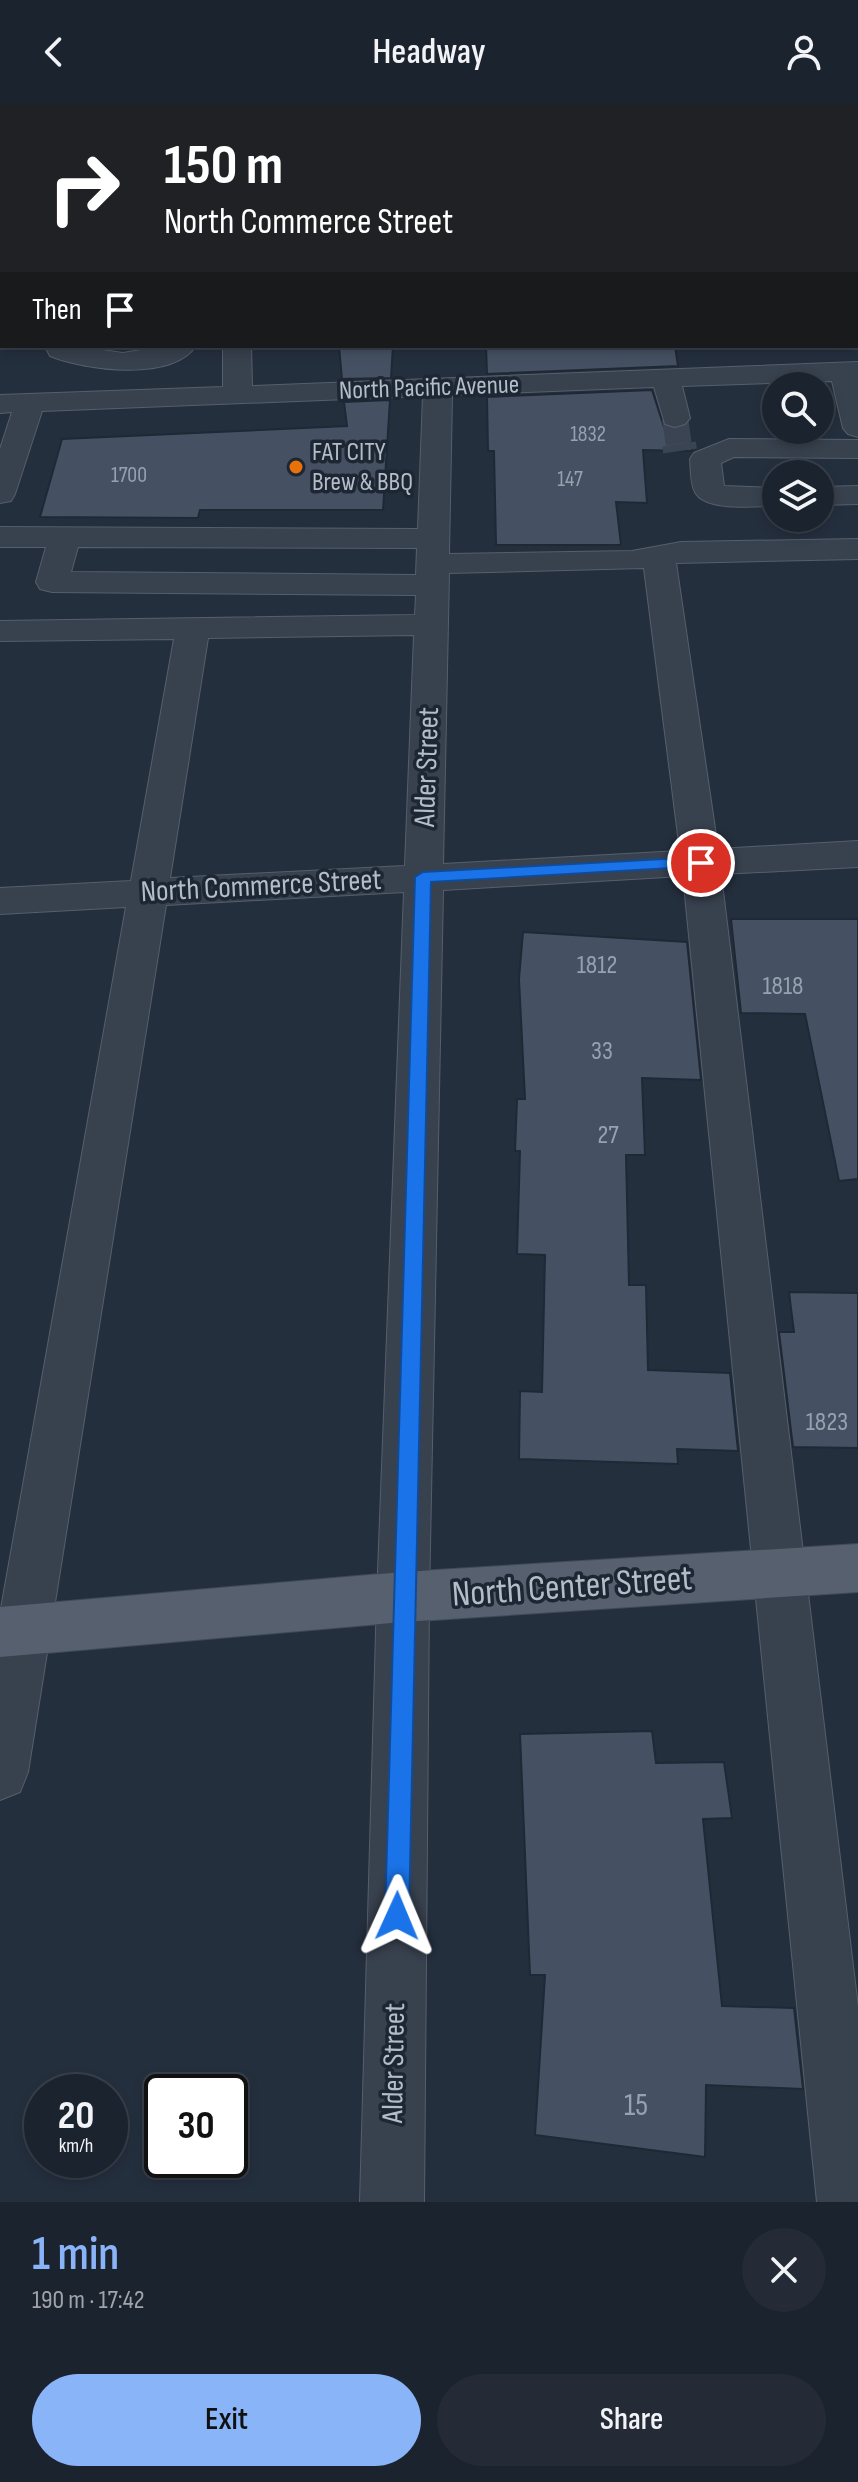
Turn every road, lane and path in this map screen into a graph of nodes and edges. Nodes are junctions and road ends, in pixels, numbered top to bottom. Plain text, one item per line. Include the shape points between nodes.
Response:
1 (60, 348) edge
2 (179, 348) edge
3 (237, 348) edge
4 (851, 372) edge
5 (666, 379) junction
6 (438, 388) junction
7 (238, 394) junction
8 (15, 403) edge
9 (675, 418) tunnel mouth
10 (858, 428) edge
11 (8, 443) edge
12 (858, 449) edge
13 (0, 494) edge
14 (858, 495) edge
15 (834, 496) edge
16 (762, 497) edge
17 (0, 537) edge
18 (65, 538) junction
19 (858, 549) edge
20 (659, 558) junction
21 (432, 578) junction
22 (193, 628) junction
23 (0, 631) edge
24 (858, 854) edge
25 (701, 863) junction
26 (423, 877) junction
27 (146, 893) junction
28 (0, 901) edge
29 (858, 1568) edge
30 (779, 1574) junction
31 (403, 1597) junction
32 (12, 1632) edge
33 (0, 1772) edge
34 (392, 2202) edge
35 (849, 2202) edge

1 - 2 street via 90,361 167,357
3 - 7 street
4 - 5 street, North Pacific Avenue
4 - 10 street
5 - 6 street, North Pacific Avenue
5 - 9 street
6 - 7 street, North Pacific Avenue
6 - 21 street, Alder Street
7 - 8 street, North Pacific Avenue
8 - 11 street
11 - 13 street
12 - 16 street via 729,448 692,455 709,490 722,497
14 - 15 street
17 - 18 street
18 - 21 street
18 - 21 street via 52,582
19 - 20 street via 681,552
20 - 21 street
20 - 25 street
21 - 22 street
21 - 26 street, Alder Street
22 - 23 street
22 - 27 street
24 - 25 street, North Commerce Street
25 - 26 street, North Commerce Street
25 - 30 street
26 - 27 street, North Commerce Street
26 - 31 street, Alder Street
27 - 28 street, North Commerce Street
27 - 32 street
29 - 30 main road, North Center Street
30 - 31 main road, North Center Street
30 - 35 street
31 - 32 main road, North Center Street
31 - 34 street, Alder Street
32 - 33 street

